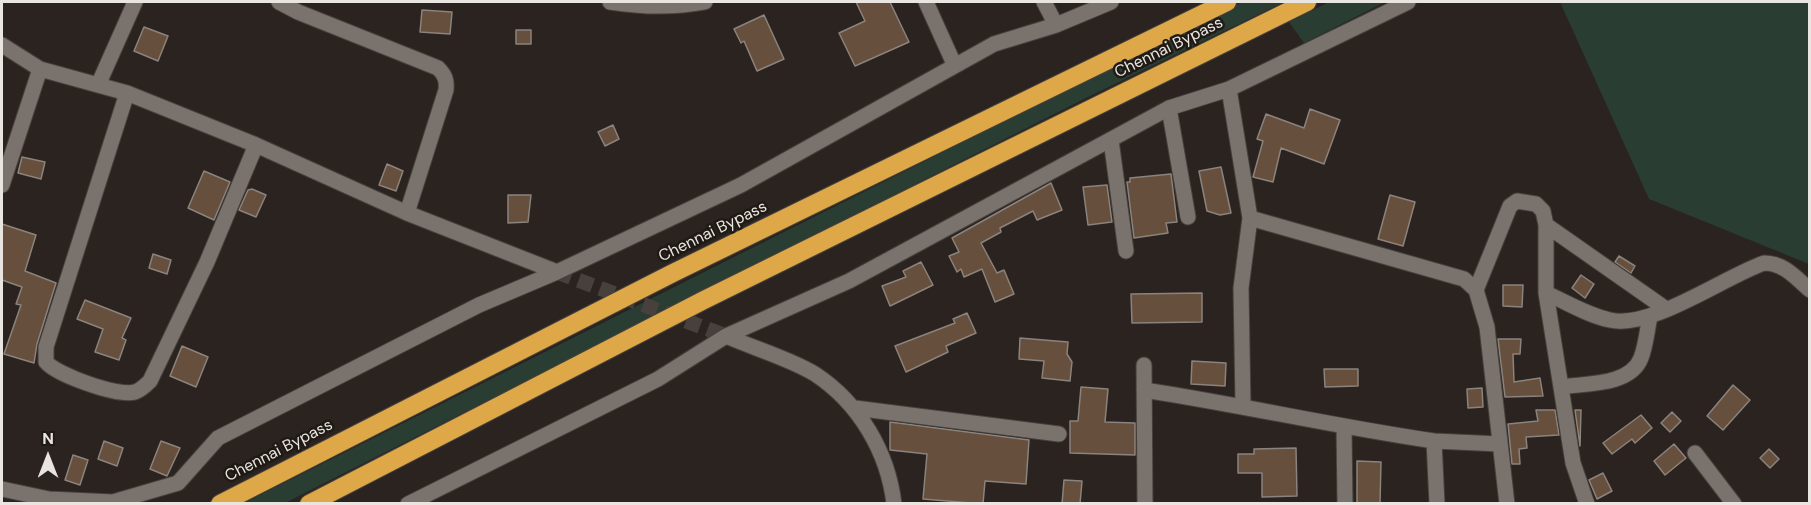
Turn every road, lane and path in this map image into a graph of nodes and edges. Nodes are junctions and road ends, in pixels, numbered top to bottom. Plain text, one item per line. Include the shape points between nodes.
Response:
1 (135, 2) edge
2 (279, 2) edge
3 (610, 2) edge
4 (705, 2) edge
5 (926, 2) edge
6 (1044, 2) edge
7 (1111, 2) edge
8 (1227, 2) edge
9 (1307, 2) edge
10 (1408, 2) edge
11 (1056, 25) junction
12 (2, 45) edge
13 (954, 64) junction
14 (40, 69) junction
15 (99, 83) junction
16 (1229, 89) junction
17 (128, 93) junction
18 (1169, 108) junction
19 (1111, 140) junction
20 (256, 145) junction
21 (2, 185) edge
22 (406, 213) junction
23 (1188, 216) dead end
24 (1250, 218) junction
25 (1546, 225) junction
26 (1126, 251) dead end
27 (557, 272) junction
28 (1476, 290) junction
29 (1809, 290) edge
30 (1546, 293) junction
31 (1666, 309) junction
32 (1650, 316) junction
33 (726, 336) junction
34 (1144, 365) dead end
35 (1561, 387) junction
36 (1144, 390) junction
37 (1242, 405) junction
38 (855, 408) junction
39 (1344, 426) junction
40 (1059, 434) dead end
41 (1434, 441) junction
42 (1500, 444) junction
43 (1695, 453) dead end
44 (2, 489) edge
45 (220, 504) edge
46 (309, 504) edge
47 (408, 504) edge
48 (894, 504) edge
49 (1145, 504) edge
50 (1345, 504) edge
51 (1437, 504) edge
52 (1507, 504) edge
53 (1587, 504) edge
54 (1734, 504) edge

1 - 15 street
2 - 22 street via 444,73 446,90
3 - 4 street via 653,7
5 - 13 street
6 - 11 street
7 - 11 street
8 - 45 highway, Chennai Bypass via 673,273
9 - 46 highway, Chennai Bypass via 704,300
10 - 16 street
11 - 13 street via 994,44
12 - 14 street
13 - 27 street via 741,185
14 - 15 street
14 - 21 street
15 - 17 street
16 - 18 street
16 - 24 street
17 - 20 street
17 - 20 street via 46,347 46,362 63,376 126,393 142,389 150,381 207,262
18 - 19 street
18 - 23 street
19 - 26 street
19 - 33 street via 849,281
20 - 22 street
22 - 27 street
24 - 28 street via 1464,279
24 - 37 street via 1241,288
25 - 28 street via 1536,204 1517,201 1510,206
25 - 30 street
25 - 31 street
27 - 44 street via 479,305 218,438 178,483 113,502 49,499
28 - 42 street via 1487,327
29 - 31 street via 1786,269 1764,263
30 - 32 street via 1611,321
30 - 35 street
31 - 32 street
32 - 35 street via 1642,356 1631,372 1621,378
33 - 38 street via 814,374
33 - 47 street via 658,379
34 - 36 street
35 - 53 street via 1573,462
36 - 37 street
36 - 49 street
37 - 39 street
38 - 40 street
38 - 48 street via 886,466
39 - 41 street
39 - 50 street
41 - 42 street
41 - 51 street
42 - 52 street
43 - 54 street

